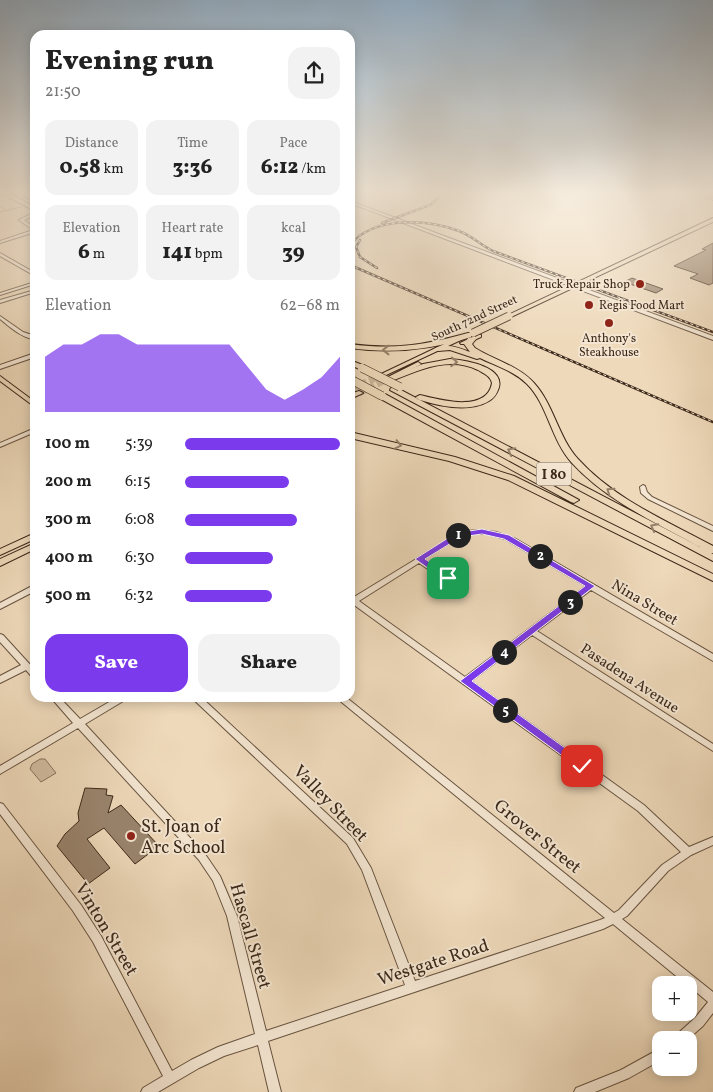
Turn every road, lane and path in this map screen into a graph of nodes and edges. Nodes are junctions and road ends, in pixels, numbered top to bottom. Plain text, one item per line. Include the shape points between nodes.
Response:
1 (457, 242) edge
2 (670, 242) edge
3 (0, 254) edge
4 (30, 272) edge
5 (30, 285) edge
6 (578, 287) junction
7 (30, 293) edge
8 (0, 294) edge
9 (0, 302) edge
10 (0, 317) edge
11 (6, 324) junction
12 (0, 326) edge
13 (473, 335) junction
14 (30, 336) edge
15 (713, 338) edge
16 (355, 347) edge
17 (452, 348) junction
18 (434, 350) junction
19 (30, 357) edge
20 (0, 368) edge
21 (356, 368) edge
22 (382, 375) tunnel mouth
23 (521, 376) junction
24 (0, 378) edge
25 (390, 378) joint
26 (355, 382) edge
27 (355, 389) edge
28 (397, 389) junction
29 (359, 393) tunnel mouth
30 (355, 395) edge
31 (380, 397) junction
32 (30, 401) edge
33 (30, 432) edge
34 (355, 436) edge
35 (0, 445) edge
36 (643, 487) dead end
37 (713, 529) edge
38 (30, 538) edge
39 (30, 548) edge
40 (713, 550) edge
41 (0, 552) edge
42 (713, 558) edge
43 (419, 559) junction
44 (0, 563) edge
45 (713, 577) edge
46 (458, 586) dead end
47 (591, 586) junction
48 (30, 591) edge
49 (355, 597) edge
50 (355, 601) edge
51 (0, 606) edge
52 (532, 631) junction
53 (0, 637) edge
54 (713, 658) edge
55 (26, 666) junction
56 (30, 670) edge
57 (0, 680) edge
58 (465, 681) junction
59 (60, 702) edge
60 (115, 702) edge
61 (201, 702) edge
62 (347, 702) edge
63 (79, 723) junction
64 (713, 748) edge
65 (0, 770) edge
66 (0, 807) edge
67 (713, 841) edge
68 (688, 852) junction
69 (614, 918) junction
70 (412, 988) junction
71 (713, 999) edge
72 (713, 1004) edge
73 (689, 1031) edge
74 (262, 1037) junction
75 (652, 1059) edge
76 (170, 1078) junction
77 (147, 1092) edge
78 (275, 1092) edge
79 (580, 1092) edge

1 - 6 street
2 - 6 main road, South 72nd Street
3 - 4 street
5 - 8 street
6 - 13 main road, South 72nd Street
6 - 15 street
7 - 9 street
10 - 11 street
11 - 12 street
11 - 14 street
13 -> 16 highway via 406,349
13 - 17 main road, South 72nd Street
13 - 18 main road, South 72nd Street
13 - 23 highway via 468,344 472,350
17 - 18 highway
17 - 23 highway
17 - 25 main road, South 72nd Street
18 - 22 main road, South 72nd Street
19 - 20 street
21 - 28 highway, I 80
40 -> 23 highway via 619,497 581,468 558,438 536,390
24 - 32 main road
25 -> 28 highway via 429,363 453,361 484,369 496,383 495,391 485,399 458,405 432,402
26 - 31 highway, bridge
27 - 31 highway
42 -> 28 highway, I 80
29 - 30 main road
31 - 45 highway, I 80
33 - 35 street
34 -> 45 highway via 452,458 512,478
36 - 37 street via 650,498
38 - 41 main road
39 - 44 main road
43 - 46 street
43 - 47 street, Nina Street via 459,535 482,531 506,537
43 - 49 street
47 - 52 street
47 - 54 street, Nina Street
48 - 51 street
50 - 58 street
52 - 58 street
52 - 64 street, Pasadena Avenue
53 - 55 street
55 - 56 street
55 - 57 street
58 - 68 street via 641,808
59 - 63 street, Hascall Street
60 - 63 street
61 - 70 street, Valley Street via 350,841 366,868
62 - 69 street, Grover Street
63 - 65 street
63 - 74 street, Hascall Street via 202,857 217,879 232,916
66 - 76 street, Vinton Street via 92,931
67 - 68 street, Westgate Road
68 - 69 street, Westgate Road via 665,868 623,913
69 - 70 street, Westgate Road
69 - 71 street, Grover Street
70 - 74 street, Westgate Road
72 - 73 street
74 - 76 street, Westgate Road via 222,1051
74 - 78 street, Hascall Street
75 - 79 street
76 - 77 street, Westgate Road

